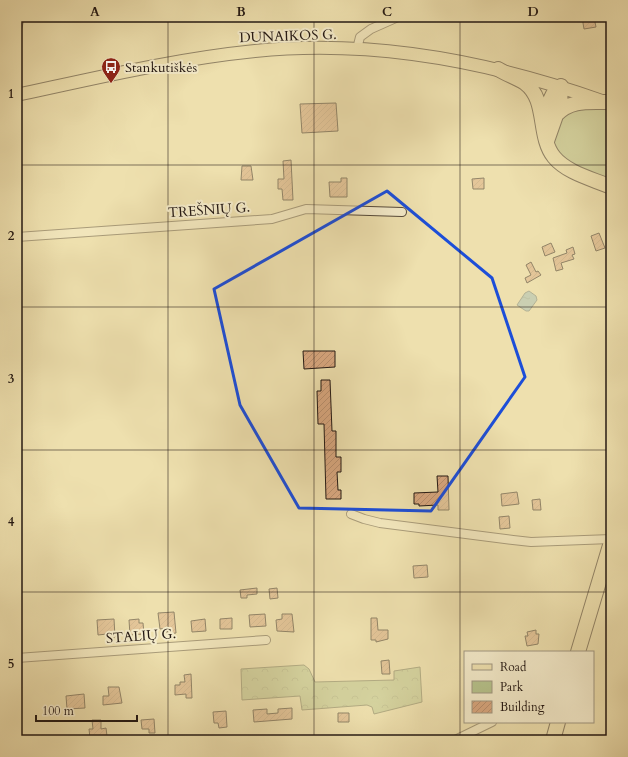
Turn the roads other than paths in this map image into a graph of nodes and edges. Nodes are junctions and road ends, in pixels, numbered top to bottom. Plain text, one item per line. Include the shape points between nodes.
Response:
1 (20, 17) edge
2 (398, 17) edge
3 (17, 29) edge
4 (358, 49) junction
5 (498, 69) junction
6 (561, 86) junction
7 (17, 95) edge
8 (608, 103) edge
9 (556, 115) junction
10 (545, 136) junction
11 (611, 187) edge
12 (402, 212) dead end
13 (17, 237) edge
14 (352, 514) dead end
15 (611, 539) edge
16 (611, 542) edge
17 (266, 640) dead end
18 (578, 651) edge
19 (17, 658) edge
20 (490, 723) edge
21 (558, 723) edge
22 (455, 740) edge
23 (553, 740) edge

1 - 3 street
2 - 4 street via 360,37
4 - 5 main road, DUNAIKOS G.
4 - 7 main road, DUNAIKOS G. via 293,48 224,54
5 - 6 main road, DUNAIKOS G.
5 - 10 highway via 525,83 531,89 540,111
6 - 8 main road, DUNAIKOS G.
6 - 9 highway via 562,97
6 - 10 highway via 556,88 551,97
8 - 9 highway via 570,104
9 - 10 highway
10 - 11 highway via 554,157 566,167
12 - 13 street, TREŠNIŲ G. via 306,209 272,219
14 - 15 street via 380,522 531,542
16 - 18 highway
17 - 19 street, STALIŲ G.
20 - 22 street
21 - 23 highway

